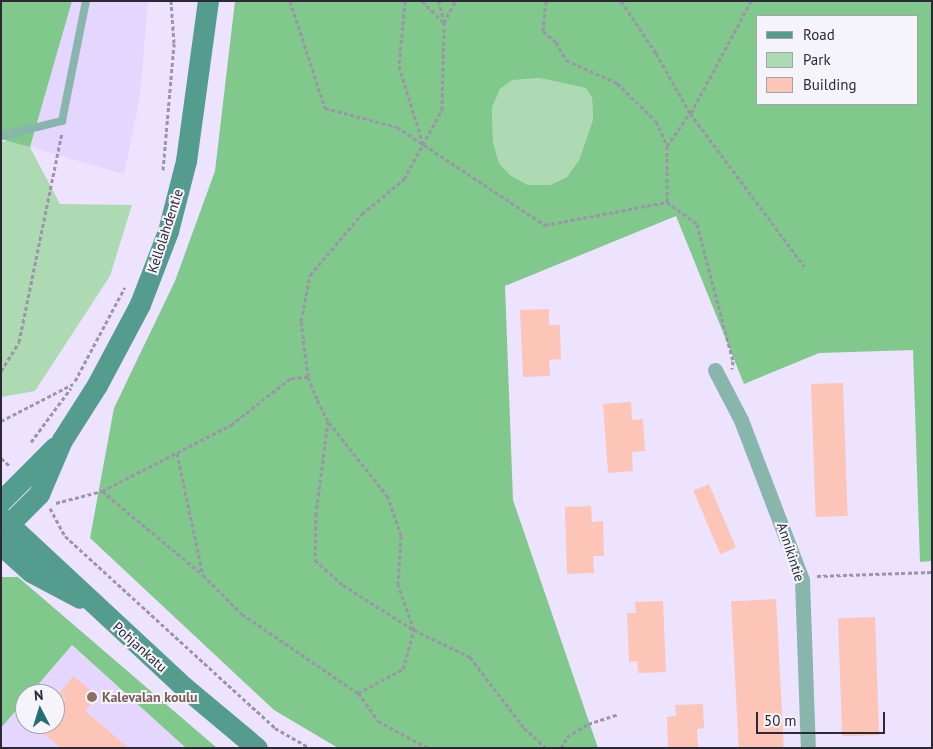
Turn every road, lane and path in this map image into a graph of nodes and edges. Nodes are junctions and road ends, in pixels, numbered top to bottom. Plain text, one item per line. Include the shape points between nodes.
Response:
1 (86, 1) edge
2 (171, 1) edge
3 (208, 1) edge
4 (290, 1) edge
5 (405, 1) edge
6 (422, 1) edge
7 (439, 1) edge
8 (454, 1) edge
9 (546, 1) edge
10 (621, 1) edge
11 (751, 1) edge
12 (444, 23) junction
13 (690, 113) junction
14 (62, 121) junction
15 (1, 136) edge
16 (423, 144) junction
17 (668, 146) junction
18 (162, 172) dead end
19 (667, 202) junction
20 (804, 266) dead end
21 (126, 284) dead end
22 (715, 370) dead end
23 (1, 371) edge
24 (308, 377) junction
25 (74, 384) junction
26 (730, 400) junction
27 (328, 420) junction
28 (1, 421) edge
29 (62, 440) junction
30 (28, 446) dead end
31 (176, 454) junction
32 (1, 458) edge
33 (17, 461) dead end
34 (102, 492) junction
35 (1, 501) edge
36 (4, 524) edge
37 (1, 545) edge
38 (1, 568) edge
39 (31, 572) junction
40 (932, 572) edge
41 (203, 575) junction
42 (812, 576) dead end
43 (92, 603) junction
44 (414, 630) junction
45 (358, 693) junction
46 (618, 714) dead end
47 (257, 748) edge
48 (310, 748) edge
49 (428, 748) edge
50 (546, 748) edge
51 (561, 748) edge
52 (808, 748) edge

1 - 14 lane
2 - 18 path via 174,43
3 - 29 street, Kellolahdentie via 186,161 168,230 140,304
4 - 16 path via 326,108 397,127
5 - 16 path via 399,66
6 - 12 path
7 - 12 path
8 - 12 path
9 - 17 path via 543,31 556,42 566,60 617,83 656,121
10 - 13 path
11 - 13 path
12 - 16 path via 442,110
13 - 17 path
13 - 20 path
14 - 15 lane
14 - 23 path via 62,142 18,342
16 - 19 path via 545,225
16 - 24 path via 404,179 362,214 310,274 301,321
17 - 19 path
19 - 26 path via 697,224 733,360
21 - 25 path
22 - 26 street, Annikintie
24 - 27 path
24 - 31 path via 291,378 231,425
25 - 28 path
25 - 30 path
26 - 52 street, Annikintie via 741,420 802,580
27 - 44 path via 388,497 401,536 398,585
27 - 44 path via 316,513 315,560 342,585
29 - 35 street, Kellolahdentie
29 - 36 street, Kellolahdentie via 39,494
31 - 34 path
31 - 41 path
32 - 33 path via 12,468
34 - 41 path
34 - 48 path via 48,504 65,536 275,728
36 - 43 street, Pohjankatu via 48,557
37 - 39 street, Pohjankatu
38 - 39 street
39 - 43 street, Pohjankatu via 68,594
40 - 42 path
41 - 45 path via 242,614
43 - 47 street, Pohjankatu
44 - 45 path via 403,669
44 - 50 path via 470,657 524,728
45 - 49 path via 378,721
46 - 51 path via 588,724 567,737

